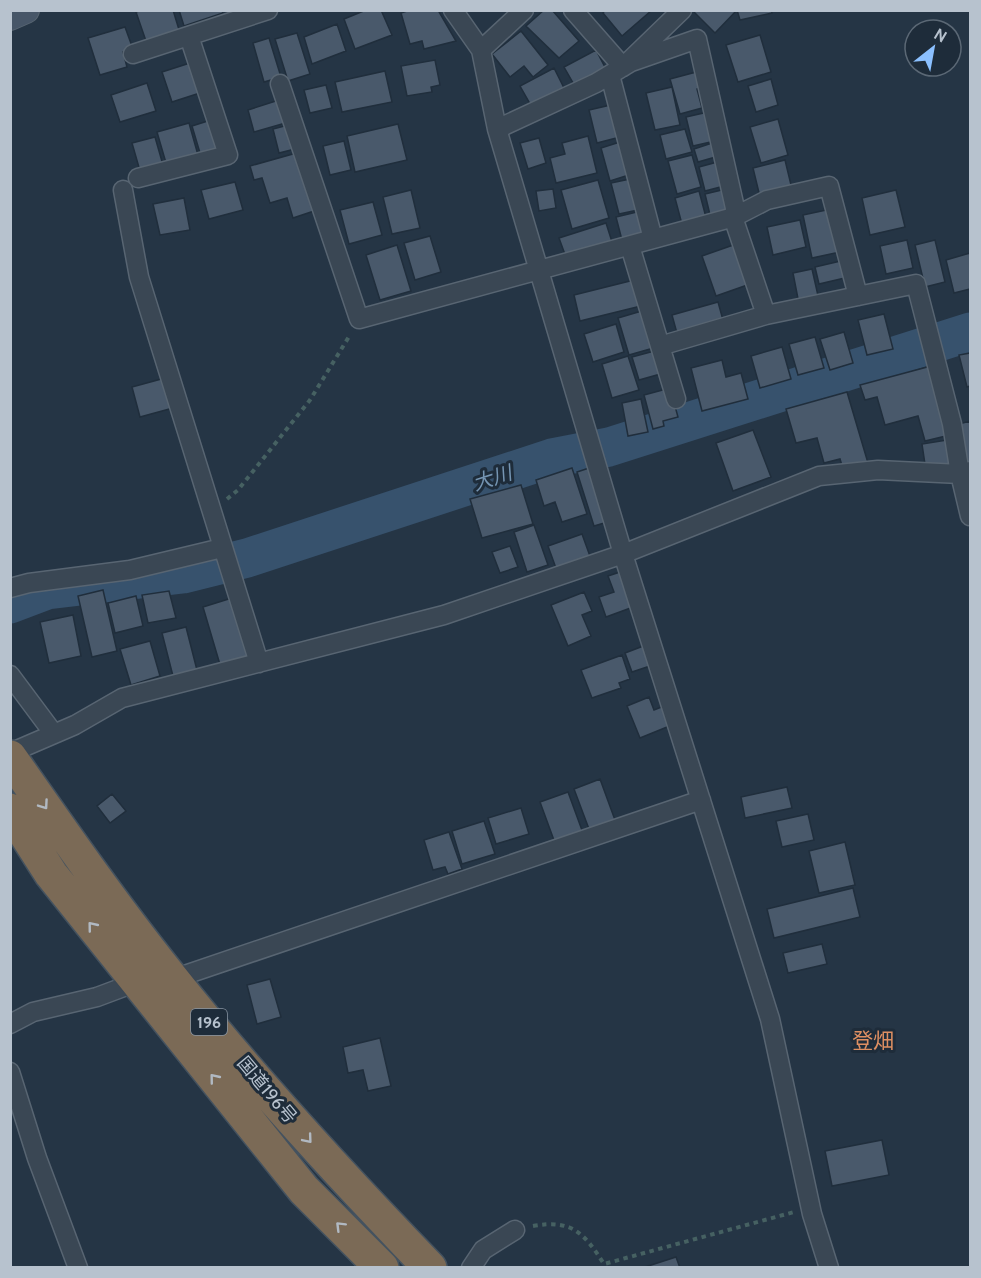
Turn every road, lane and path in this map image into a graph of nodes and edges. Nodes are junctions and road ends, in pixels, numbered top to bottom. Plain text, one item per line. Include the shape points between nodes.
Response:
1 (26, 10) edge
2 (268, 10) edge
3 (453, 10) edge
4 (524, 10) edge
5 (573, 10) edge
6 (682, 10) edge
7 (10, 17) edge
8 (189, 36) junction
9 (481, 50) junction
10 (133, 54) dead end
11 (616, 71) junction
12 (280, 84) dead end
13 (497, 129) junction
14 (138, 178) dead end
15 (123, 190) dead end
16 (734, 217) junction
17 (653, 239) junction
18 (630, 246) junction
19 (540, 272) junction
20 (858, 297) junction
21 (766, 315) junction
22 (359, 319) junction
23 (660, 346) junction
24 (676, 399) dead end
25 (965, 472) edge
26 (213, 510) junction
27 (970, 516) edge
28 (222, 548) junction
29 (623, 554) junction
30 (10, 588) edge
31 (259, 663) junction
32 (10, 675) edge
33 (54, 734) junction
34 (10, 755) edge
35 (701, 800) junction
36 (10, 810) edge
37 (173, 979) junction
38 (137, 982) junction
39 (10, 1024) edge
40 (10, 1072) edge
41 (810, 1208) junction
42 (515, 1230) joint
43 (78, 1268) edge
44 (382, 1268) edge
45 (430, 1268) edge
46 (471, 1268) edge
47 (829, 1268) edge

1 - 7 street
2 - 8 street
3 - 9 street
4 - 9 street
5 - 11 street
6 - 11 street
8 - 10 street
8 - 14 street via 228,155
9 - 13 street
11 - 13 street
11 - 16 street via 697,39 735,207
11 - 17 street
12 - 22 street
13 - 19 street
15 - 26 street via 139,277
16 - 17 street
16 - 20 street via 767,201 829,186
16 - 21 street
17 - 18 street
18 - 19 street
18 - 23 street
19 - 22 street
19 - 29 street
20 - 21 street
20 - 25 street via 916,284
21 - 23 street
22 - 26 path via 310,400 238,490
23 - 24 street
25 - 27 street
25 - 29 street via 878,470 819,476
26 - 28 street
28 - 30 street via 130,570
28 - 31 street
29 - 31 street via 444,615
29 - 35 street
31 - 33 street via 122,698
32 - 33 street
33 - 34 street
34 -> 37 highway, 国道196号 / 196 via 87,866
35 - 37 street
35 - 41 street via 770,1019
38 -> 36 highway, 国道196号 / 196 via 51,874
37 -> 45 highway, 国道196号 / 196 via 331,1166
38 - 39 street via 97,997 33,1012
44 -> 38 highway, 国道196号 / 196 via 304,1190
40 - 43 street
41 - 42 path via 604,1264 574,1228 556,1224
41 - 47 street
42 - 46 street via 483,1250

